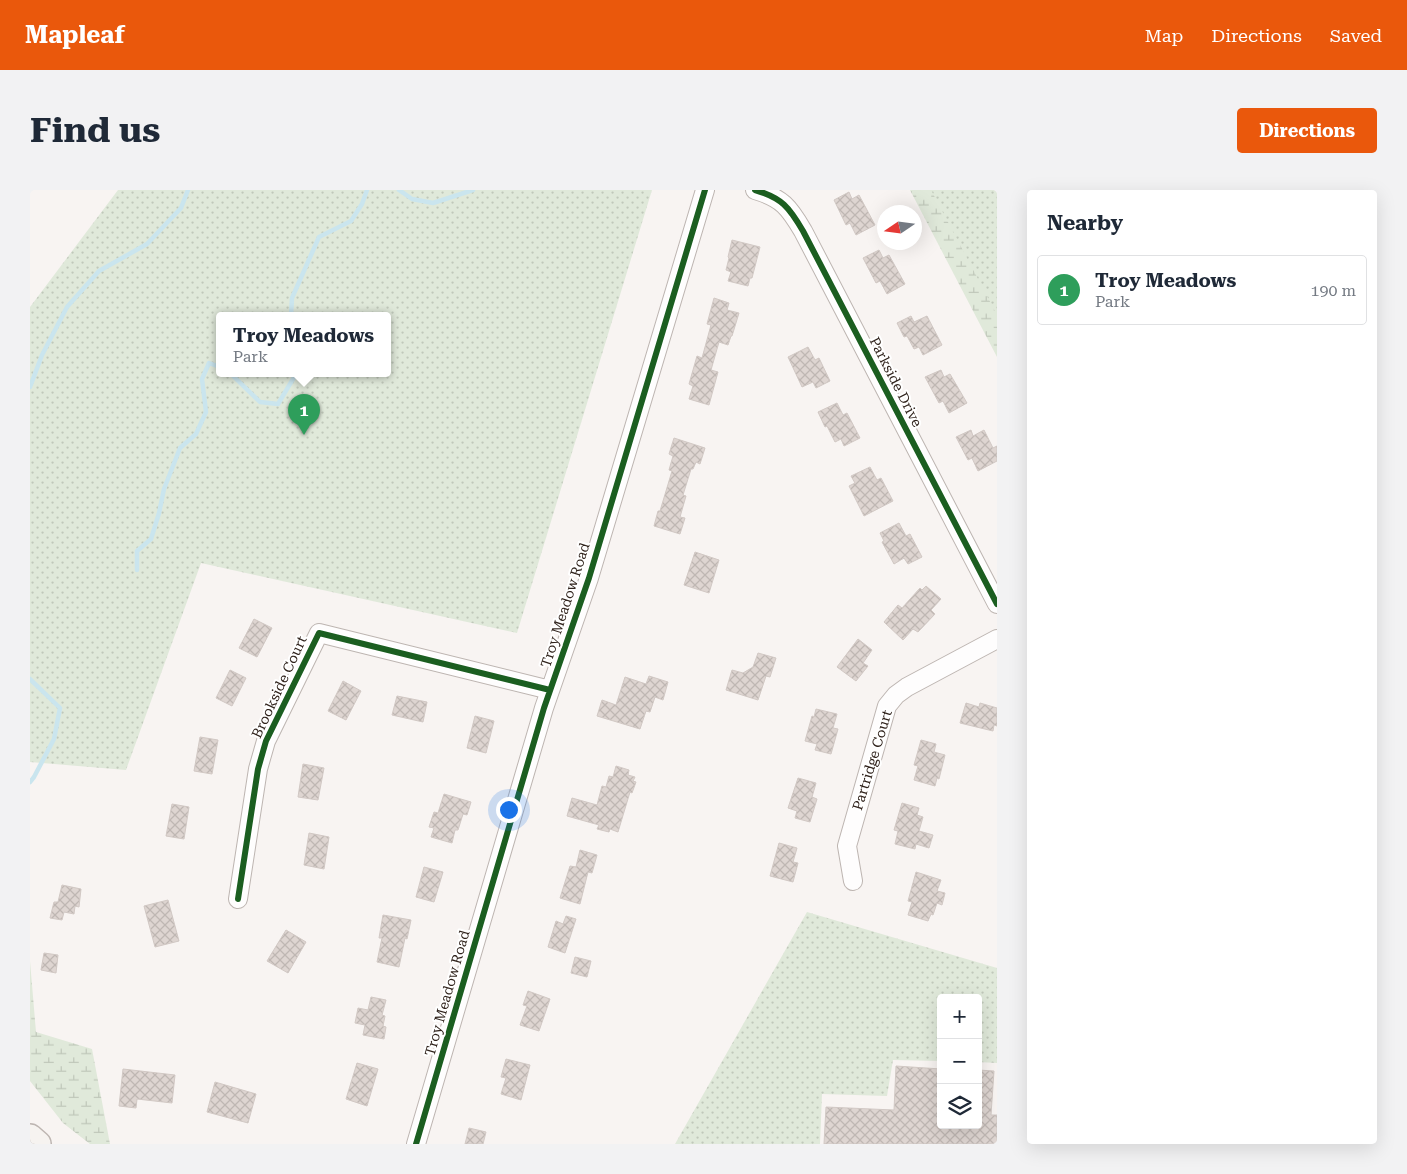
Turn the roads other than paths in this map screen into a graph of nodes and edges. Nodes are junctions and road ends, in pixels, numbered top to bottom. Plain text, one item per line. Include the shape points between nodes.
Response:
1 (705, 190) edge
2 (755, 190) edge
3 (997, 604) edge
4 (997, 639) edge
5 (550, 690) junction
6 (853, 881) dead end
7 (238, 899) dead end
8 (30, 1137) edge
9 (38, 1144) edge
10 (416, 1144) edge

1 - 5 street, Troy Meadow Road via 589,578
2 - 3 street, Parkside Drive via 770,194 786,206 803,231
4 - 6 street, Partridge Court via 907,687 887,706 846,846
5 - 7 street, Brookside Court via 319,633 266,741 258,769
5 - 10 street, Troy Meadow Road
8 - 9 main road

